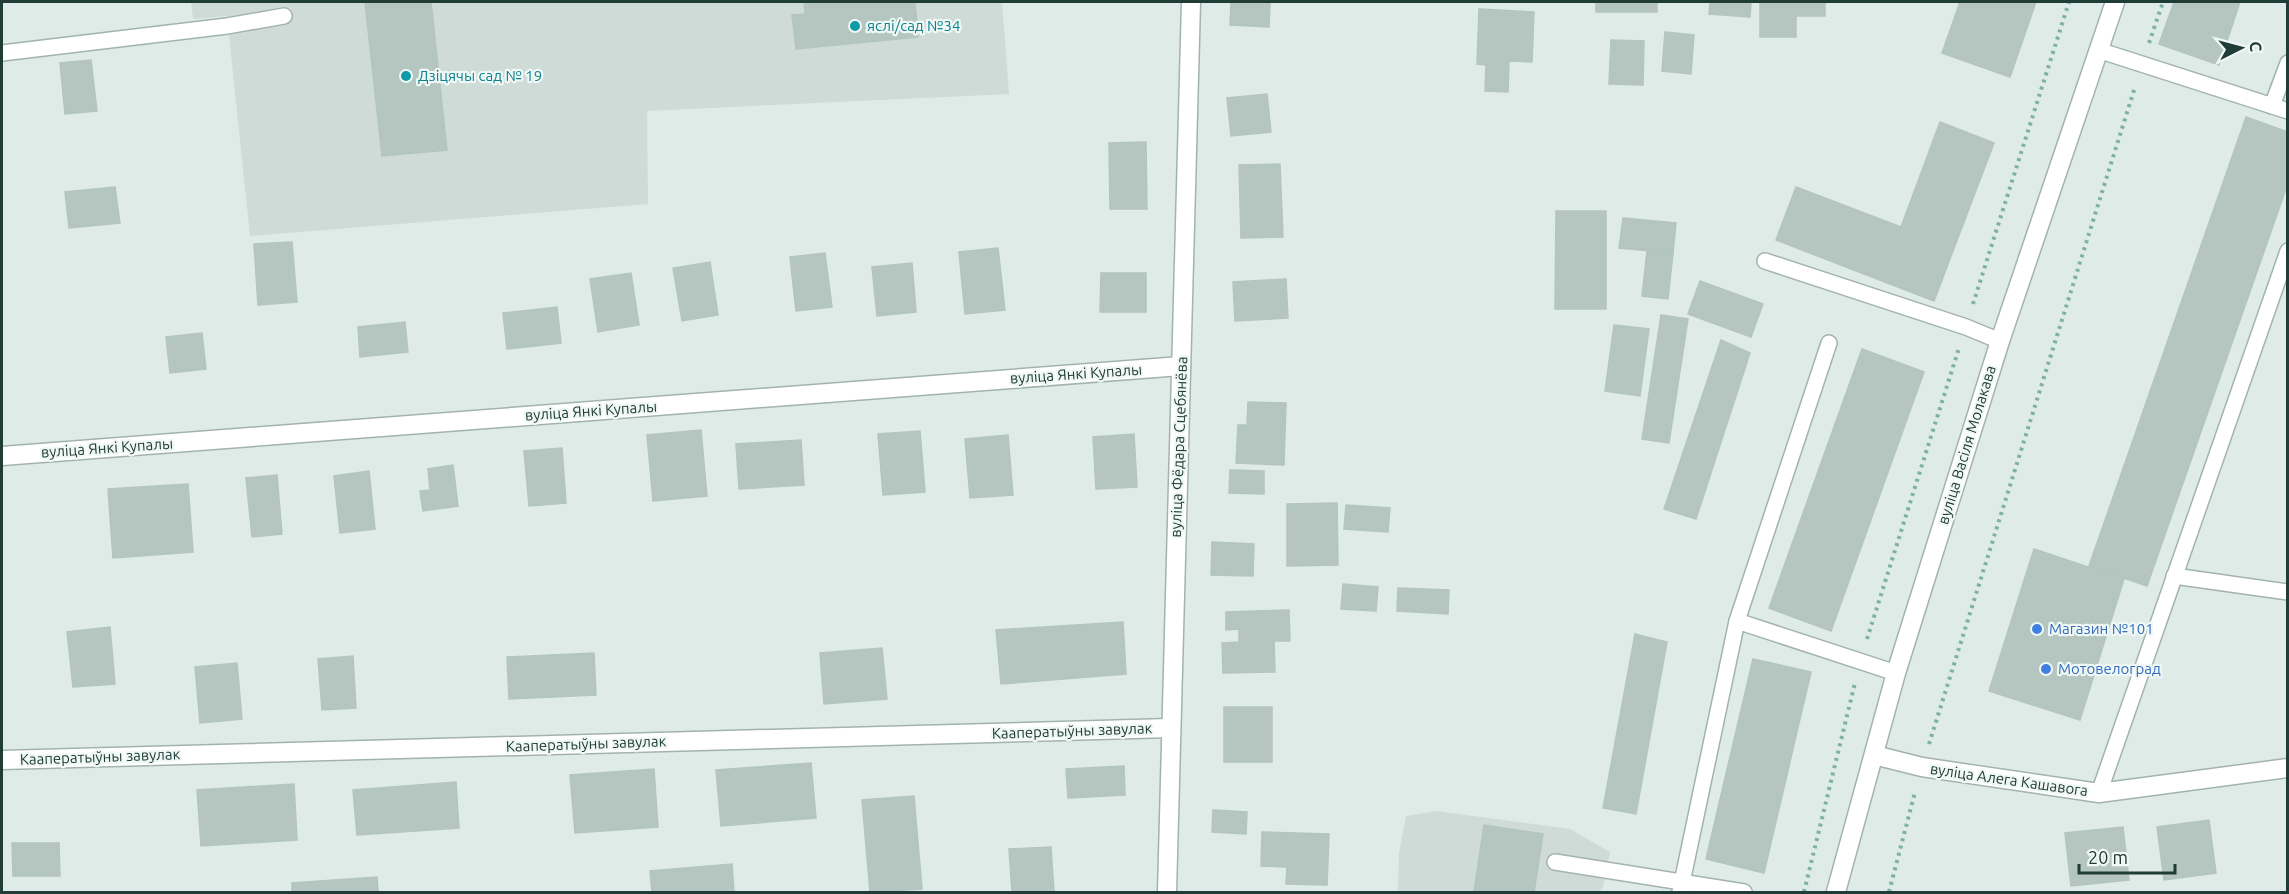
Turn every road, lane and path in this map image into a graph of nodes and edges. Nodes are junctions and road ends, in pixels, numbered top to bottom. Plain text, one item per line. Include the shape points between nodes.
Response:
1 (1191, 2) edge
2 (2069, 2) edge
3 (2115, 2) edge
4 (2163, 2) edge
5 (284, 16) dead end
6 (2098, 50) junction
7 (2, 53) edge
8 (2288, 63) edge
9 (2142, 65) junction
10 (2272, 106) junction
11 (2288, 111) edge
12 (2288, 251) edge
13 (1765, 261) dead end
14 (1966, 327) junction
15 (2000, 341) junction
16 (1829, 343) dead end
17 (1182, 366) junction
18 (2, 456) edge
19 (2174, 576) junction
20 (2288, 592) edge
21 (1737, 621) junction
22 (1860, 662) junction
23 (1896, 673) junction
24 (1170, 728) junction
25 (1874, 755) junction
26 (2, 760) edge
27 (1922, 767) junction
28 (2288, 768) edge
29 (2099, 793) junction
30 (1555, 861) dead end
31 (1681, 887) edge
32 (1167, 892) edge
33 (1744, 892) edge
34 (1803, 892) edge
35 (1836, 892) edge
36 (1889, 892) edge

1 - 17 street, вуліца Фёдара Сцебянёва
2 - 14 path
3 - 6 street, вуліца Васіля Молакава
4 - 9 path
5 - 7 lane via 228,27
6 - 9 lane
6 - 15 street, вуліца Васіля Молакава
8 - 10 lane
9 - 10 lane
9 - 27 path
10 - 11 lane
12 - 19 lane
13 - 14 lane
14 - 15 lane
14 - 22 path
15 - 23 street, вуліца Васіля Молакава
16 - 21 lane
17 - 18 street, вуліца Янкі Купалы
17 - 24 street, вуліца Фёдара Сцебянёва
19 - 20 lane
19 - 29 lane
21 - 22 lane
21 - 31 lane
22 - 23 lane
22 - 34 path
23 - 25 street, вуліца Васіля Молакава
24 - 26 street, Кааператыўны завулак
24 - 32 street, вуліца Фёдара Сцебянёва
25 - 27 street, вуліца Алега Кашавога
25 - 35 street, вуліца Васіля Молакава
27 - 29 street, вуліца Алега Кашавога
27 - 36 path
28 - 29 street, вуліца Алега Кашавога
30 - 31 lane
31 - 33 lane

